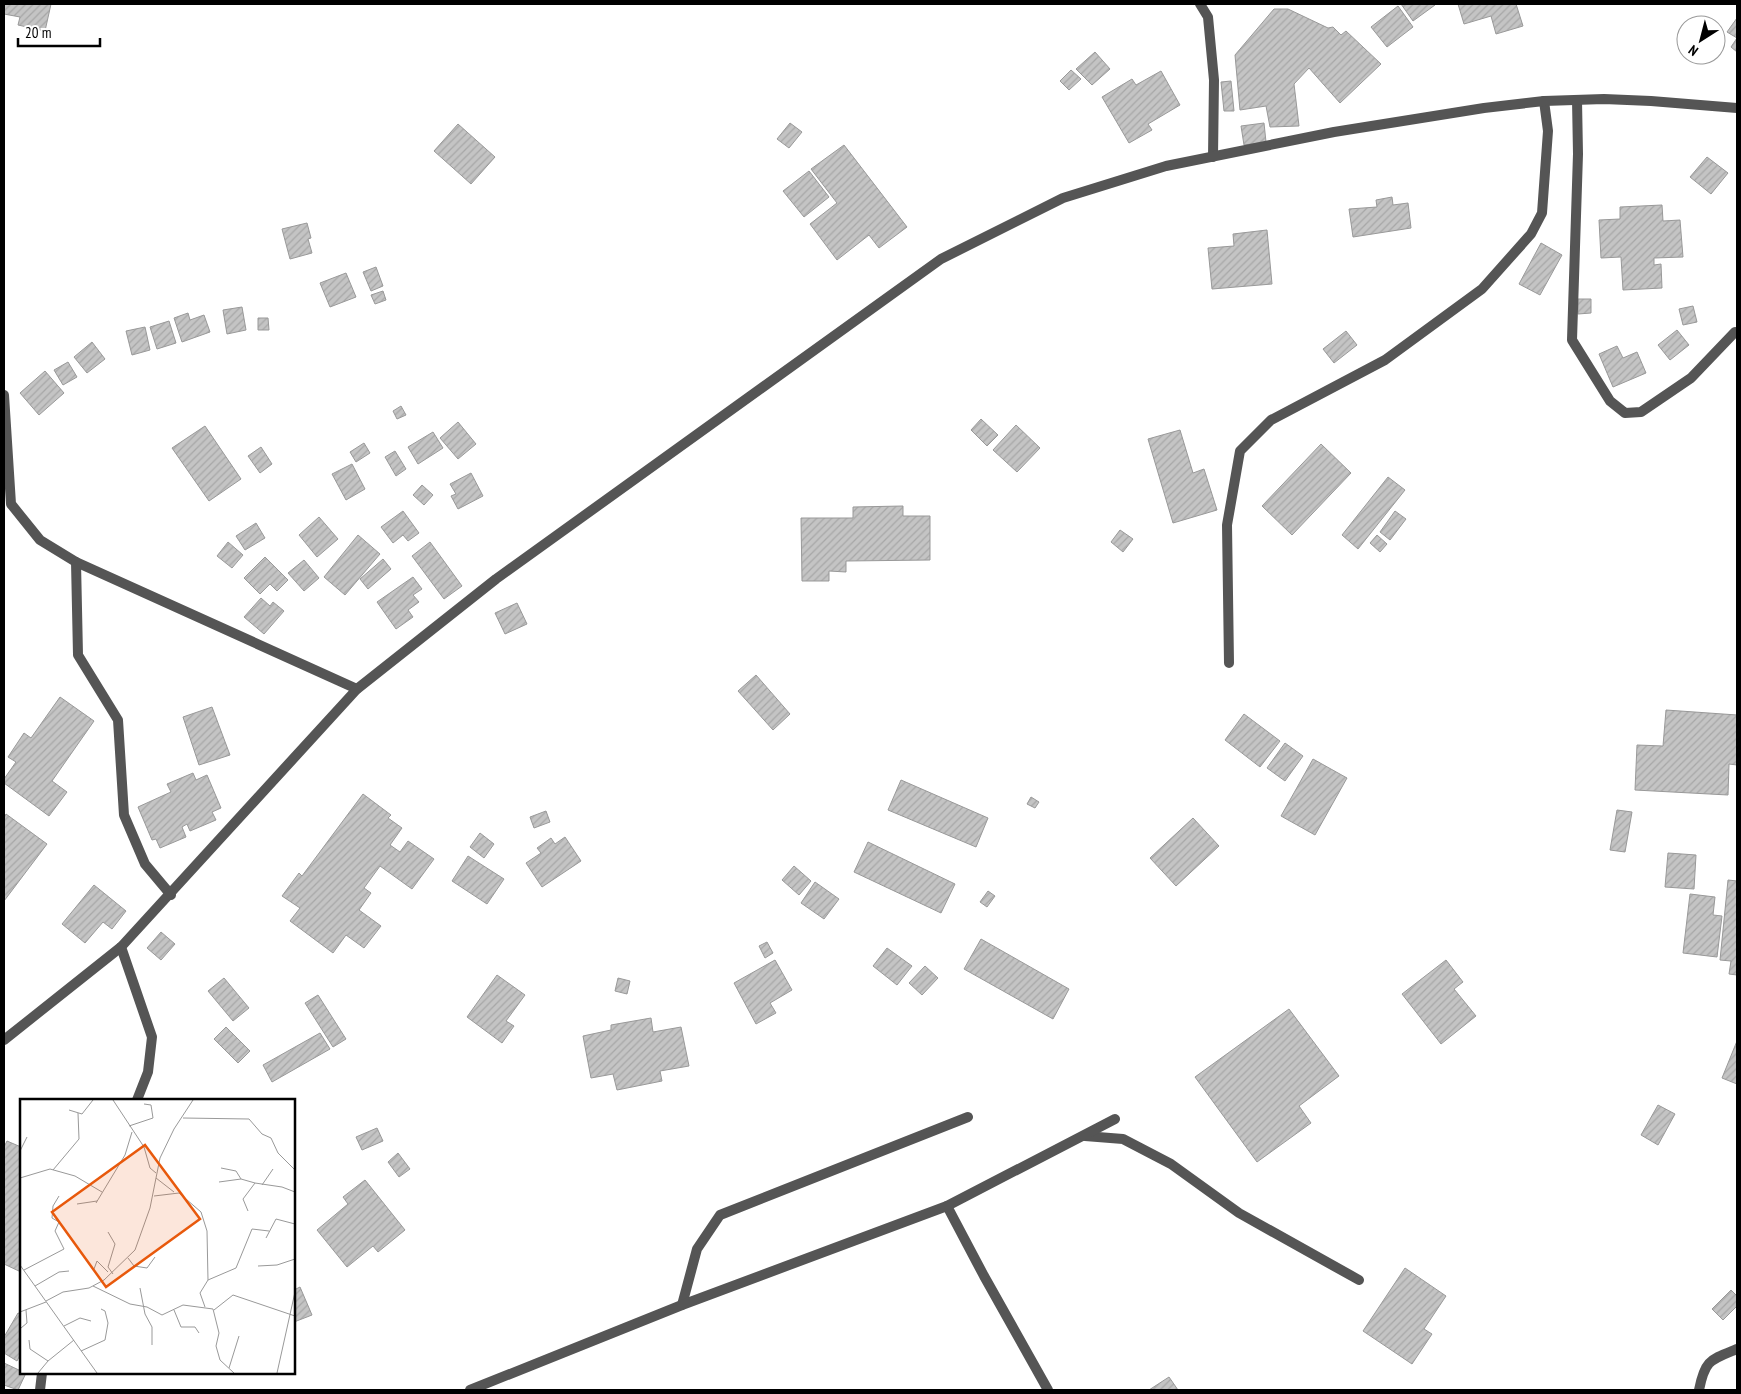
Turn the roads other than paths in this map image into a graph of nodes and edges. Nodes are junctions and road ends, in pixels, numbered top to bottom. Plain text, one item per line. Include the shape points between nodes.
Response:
1 (1200, 4) edge
2 (1577, 100) junction
3 (1544, 101) junction
4 (1737, 108) edge
5 (1213, 157) junction
6 (1735, 332) dead end
7 (4, 395) edge
8 (76, 562) junction
9 (1229, 663) dead end
10 (357, 689) junction
11 (171, 895) junction
12 (121, 947) junction
13 (4, 1040) edge
14 (137, 1099) edge
15 (968, 1117) dead end
16 (1115, 1119) dead end
17 (1085, 1136) junction
18 (947, 1206) junction
19 (1359, 1280) dead end
20 (682, 1305) junction
21 (1737, 1349) edge
22 (42, 1374) edge
23 (40, 1390) edge
24 (470, 1390) edge
25 (1048, 1390) edge
26 (1698, 1390) edge

1 - 5 street via 1208,16 1214,80
2 - 3 street
2 - 4 street via 1651,101
2 - 6 street via 1572,340 1610,401 1625,413 1641,412 1691,378
3 - 5 street via 1334,132
3 - 9 street via 1548,131 1542,213 1531,234 1482,289 1385,360 1271,420 1240,451 1227,525
5 - 10 street via 1166,166 1063,198 941,259 496,579
7 - 8 street via 12,504 40,540
8 - 10 street
8 - 11 street via 78,654 118,720 124,815 145,864
10 - 11 street
11 - 12 street
12 - 13 street
12 - 14 street via 152,1037 148,1072
15 - 20 street via 720,1215 698,1249
16 - 17 street
17 - 18 street
17 - 19 street via 1123,1139 1172,1164 1239,1213
18 - 20 street
18 - 25 street
20 - 24 street
21 - 26 street via 1709,1363 1702,1372
22 - 23 street

